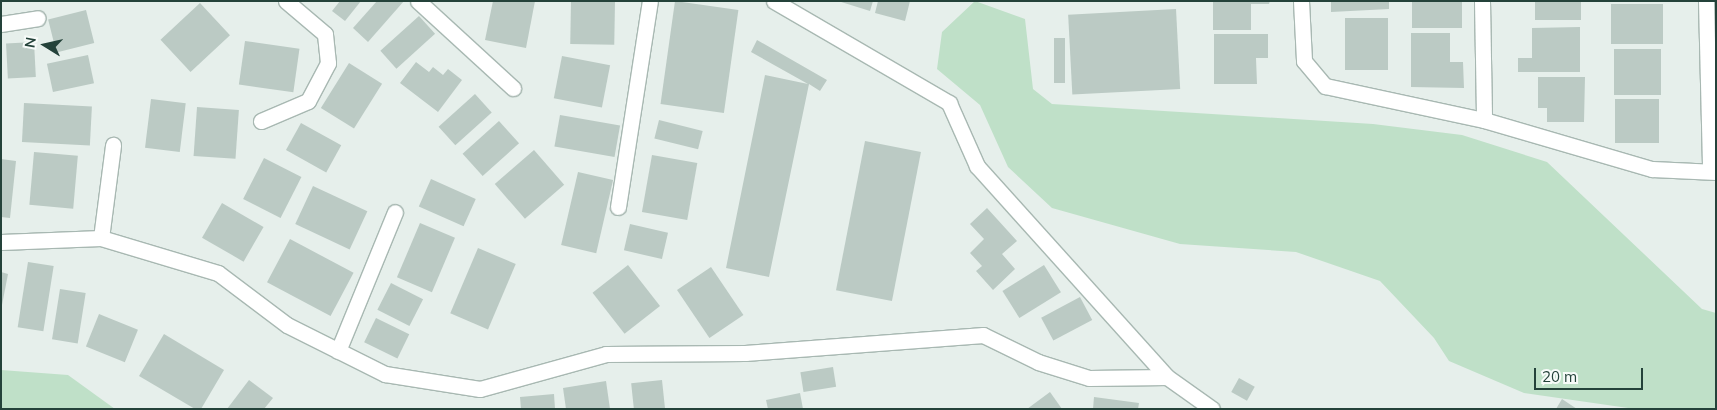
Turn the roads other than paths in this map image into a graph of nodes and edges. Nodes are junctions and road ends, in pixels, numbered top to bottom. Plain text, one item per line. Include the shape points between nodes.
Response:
1 (286, 1) edge
2 (418, 1) edge
3 (650, 1) edge
4 (774, 1) edge
5 (1301, 1) edge
6 (1482, 1) edge
7 (1706, 1) edge
8 (38, 18) dead end
9 (1, 24) edge
10 (513, 88) dead end
11 (1484, 120) junction
12 (261, 121) dead end
13 (113, 145) dead end
14 (1713, 171) edge
15 (618, 206) dead end
16 (395, 212) dead end
17 (101, 238) junction
18 (1, 242) edge
19 (338, 350) junction
20 (1167, 377) junction
21 (1212, 409) edge

1 - 12 street via 325,34 328,63 308,101
2 - 10 street
3 - 15 street
4 - 20 street via 949,103 977,166
5 - 11 street via 1304,61 1325,86
6 - 11 street
7 - 14 street
8 - 9 street
11 - 14 street via 1652,169
13 - 17 street
16 - 19 street
17 - 18 street
17 - 19 street via 218,273 287,325
19 - 20 street via 385,374 480,389 606,354 744,353 983,335 1038,362 1089,378
20 - 21 street

